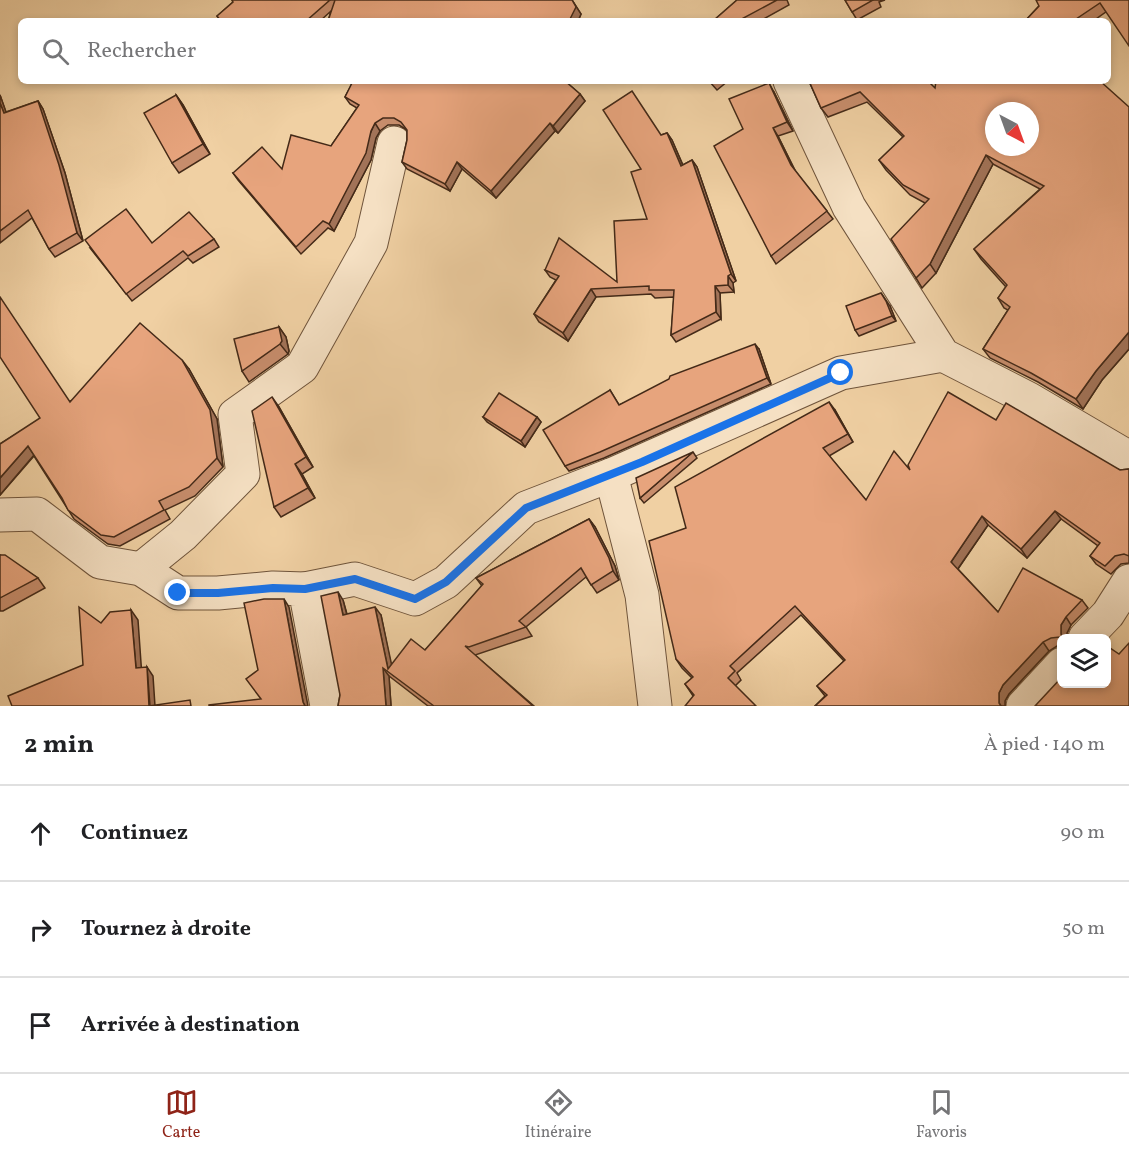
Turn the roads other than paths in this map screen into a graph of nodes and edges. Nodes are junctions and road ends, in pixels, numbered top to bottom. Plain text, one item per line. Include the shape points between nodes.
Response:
1 (791, 84) edge
2 (394, 143) dead end
3 (943, 355) junction
4 (1129, 460) edge
5 (610, 474) junction
6 (0, 515) edge
7 (141, 569) junction
8 (1129, 581) edge
9 (305, 589) junction
10 (1090, 634) edge
11 (1057, 669) edge
12 (327, 706) edge
13 (655, 706) edge
14 (1023, 706) edge

1 - 3 street via 849,207
2 - 7 street via 372,243 302,367 235,415 243,474 183,535
3 - 4 street via 1029,399
3 - 5 street via 841,373
5 - 9 street via 526,508 446,582 415,599 355,579
5 - 13 street via 642,595
6 - 7 street via 37,514 100,562
7 - 9 street via 178,593
8 - 10 street
9 - 12 street
11 - 14 street

